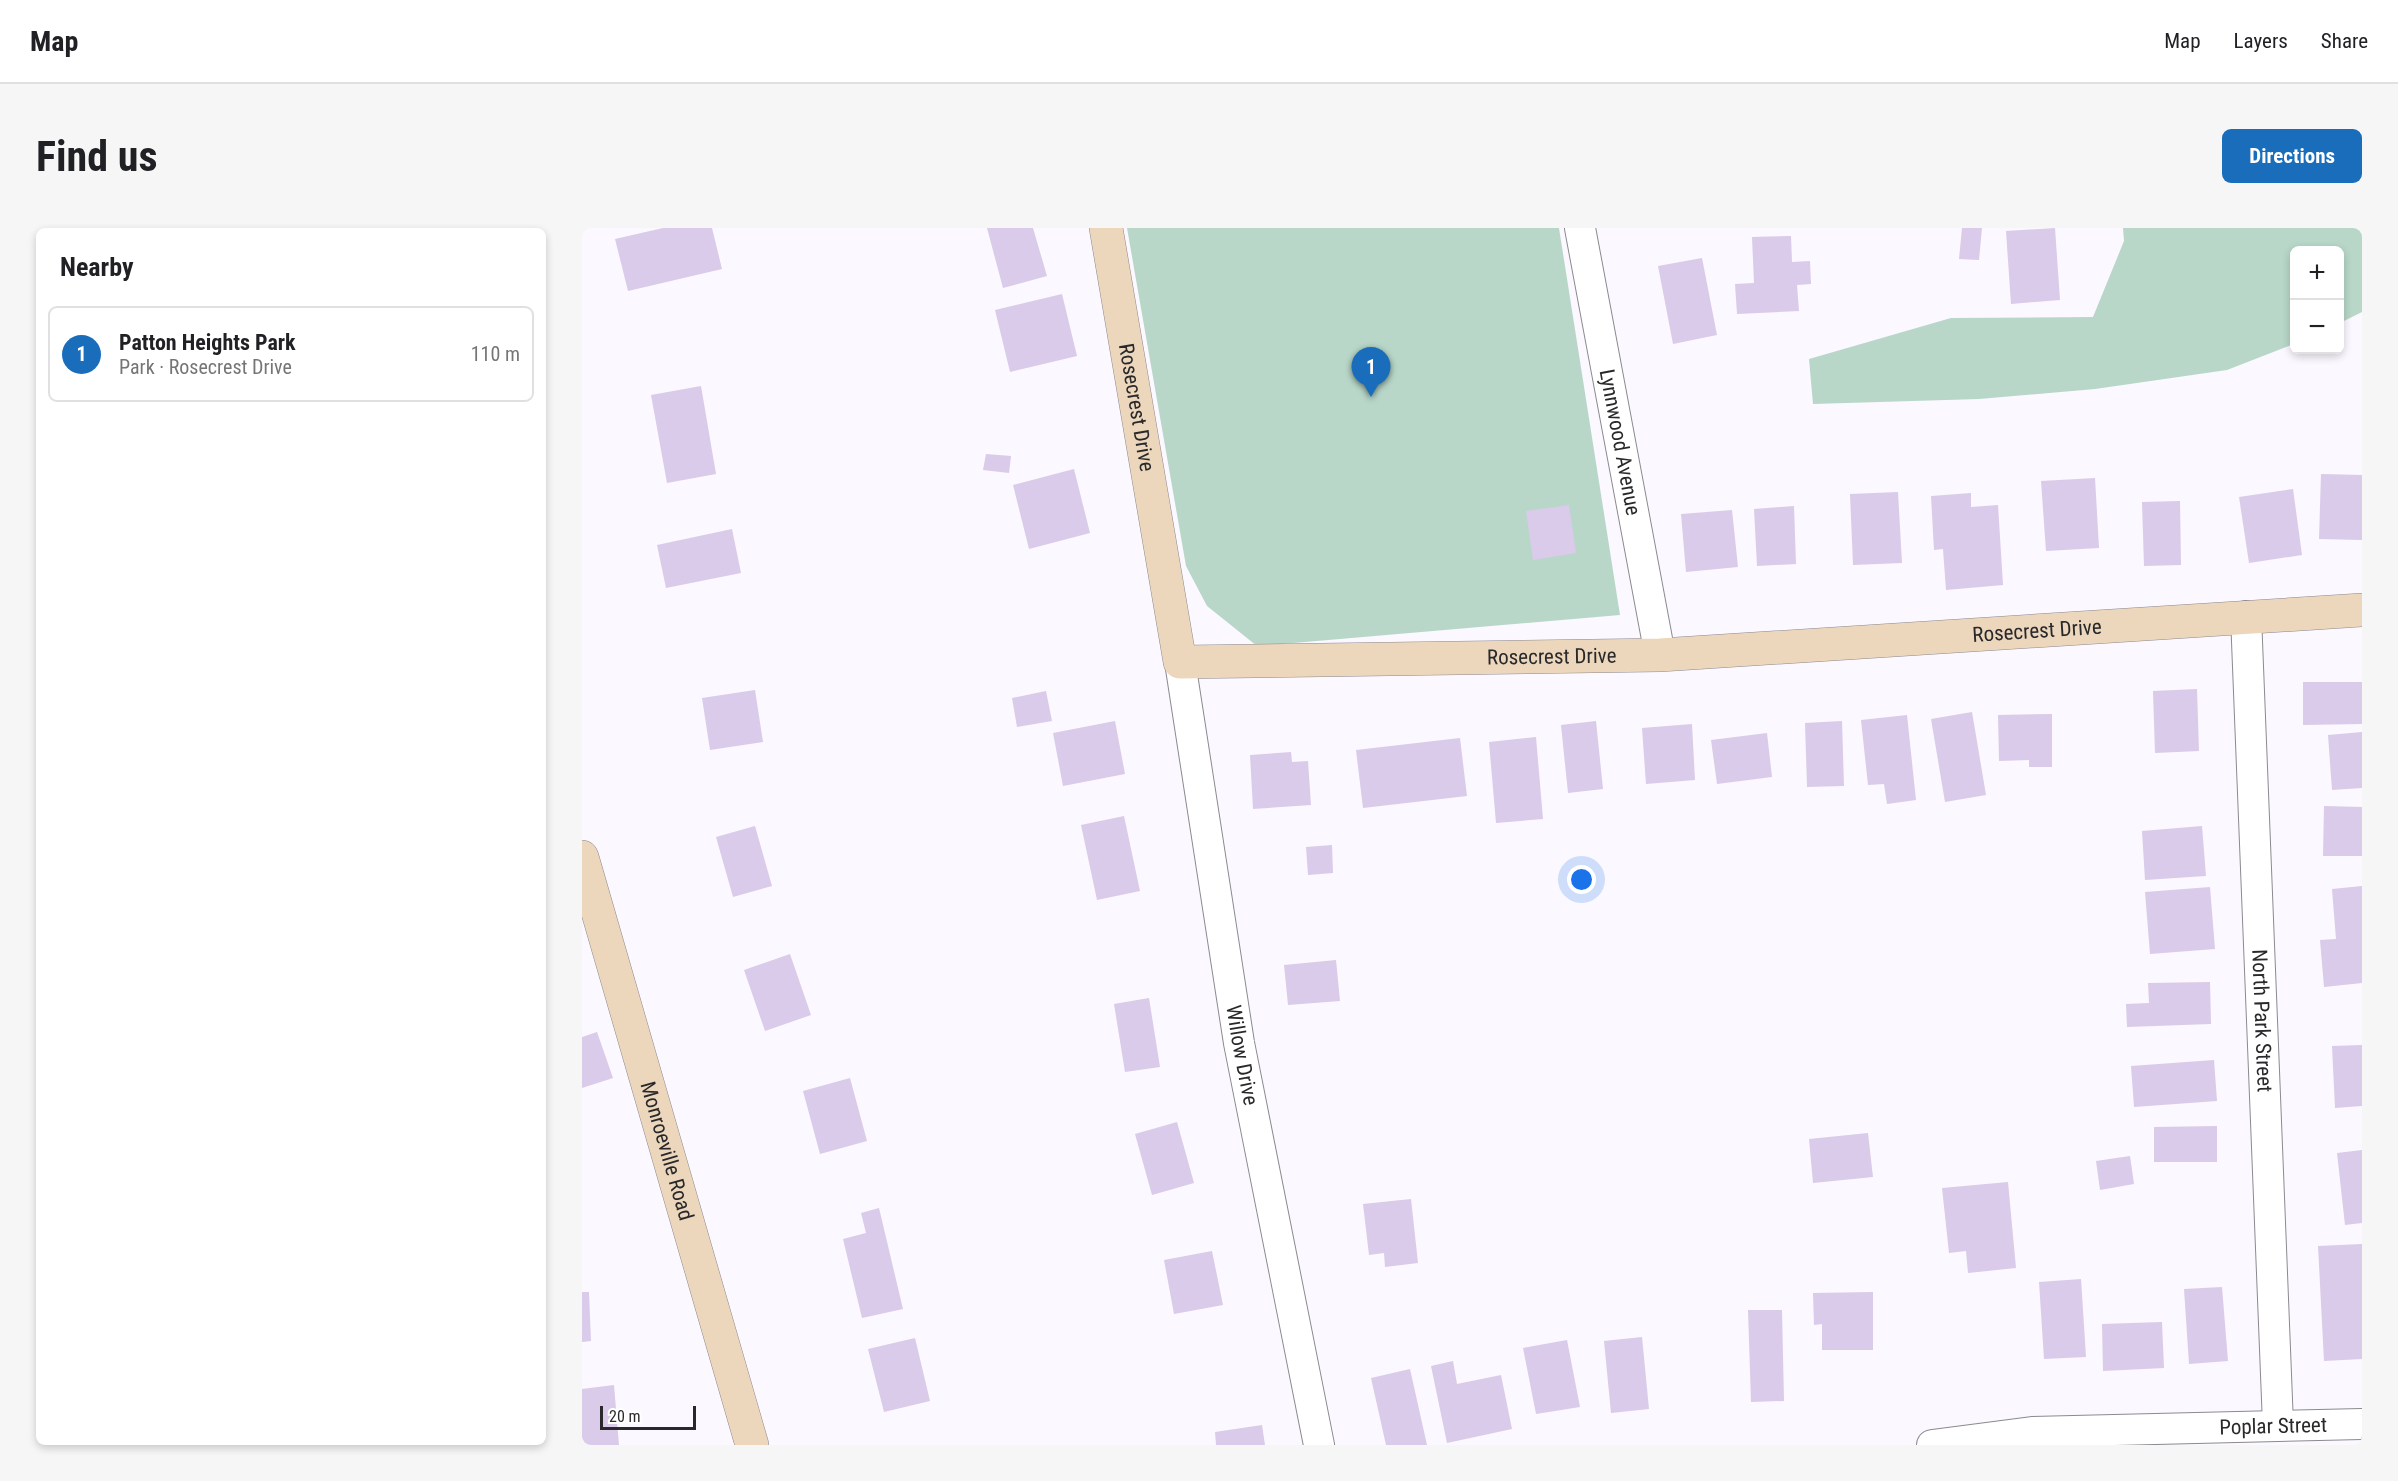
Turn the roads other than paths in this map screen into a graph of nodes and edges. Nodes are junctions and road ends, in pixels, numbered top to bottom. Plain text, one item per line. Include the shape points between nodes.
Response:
1 (1106, 228) edge
2 (1580, 228) edge
3 (2362, 610) edge
4 (2246, 616) junction
5 (1660, 655) junction
6 (1180, 662) junction
7 (582, 857) edge
8 (2362, 1424) edge
9 (2278, 1425) junction
10 (752, 1445) edge
11 (1319, 1445) edge
12 (1932, 1445) edge

1 - 6 street, Rosecrest Drive
2 - 5 street, Lynnwood Avenue
3 - 4 street, Rosecrest Drive
4 - 5 street, Rosecrest Drive
4 - 9 street, North Park Street
5 - 6 street, Rosecrest Drive
6 - 11 street, Willow Drive via 1239,1043
7 - 10 street, Monroeville Road
8 - 9 street, Poplar Street
9 - 12 street, Poplar Street via 2032,1432

